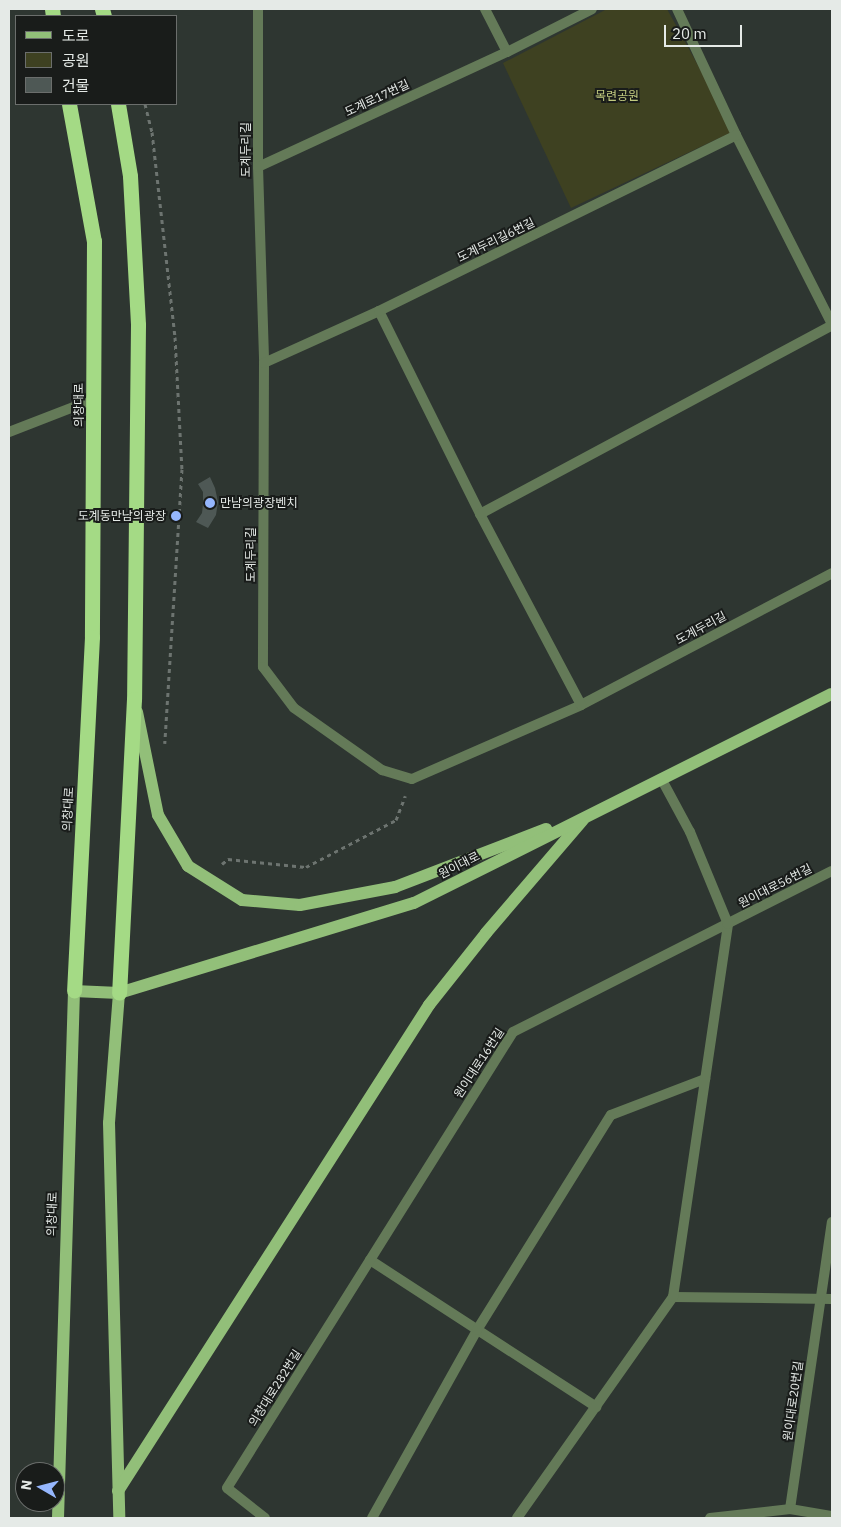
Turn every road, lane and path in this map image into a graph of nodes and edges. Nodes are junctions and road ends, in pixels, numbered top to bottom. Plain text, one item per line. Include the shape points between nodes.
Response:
1 (258, 9) edge
2 (486, 9) edge
3 (592, 9) edge
4 (677, 9) edge
5 (507, 52) junction
6 (69, 105) edge
7 (118, 105) edge
8 (145, 105) edge
9 (736, 135) junction
10 (258, 167) junction
11 (378, 311) junction
12 (832, 324) edge
13 (264, 363) junction
14 (94, 399) junction
15 (9, 432) edge
16 (480, 514) junction
17 (832, 573) edge
18 (832, 694) edge
19 (134, 699) junction
20 (580, 705) junction
21 (164, 749) dead end
22 (412, 779) junction
23 (662, 780) junction
24 (587, 816) junction
25 (832, 872) edge
26 (207, 878) junction
27 (728, 924) junction
28 (74, 991) junction
29 (119, 993) junction
30 (705, 1079) junction
31 (832, 1222) edge
32 (370, 1260) junction
33 (673, 1297) junction
34 (820, 1298) junction
35 (832, 1299) edge
36 (477, 1330) junction
37 (596, 1406) junction
38 (118, 1491) junction
39 (790, 1509) junction
40 (832, 1516) edge
41 (58, 1518) edge
42 (119, 1518) edge
43 (265, 1518) edge
44 (372, 1518) edge
45 (517, 1518) edge
46 (710, 1518) edge

1 - 10 street, 도계두리길
2 - 5 street
3 - 5 street, 도계로17번길
4 - 9 street
5 - 10 street, 도계로17번길
6 - 14 highway, 의창대로 via 94,241
7 - 19 highway via 130,176 138,325
8 - 21 path via 152,132 175,336 182,470
9 - 11 street, 도계두리길6번길
9 - 12 street
10 - 13 street, 도계두리길
11 - 13 street, 도계두리길6번길
11 - 16 street
12 - 16 street
13 - 22 street, 도계두리길 via 263,667 294,708 382,770
14 - 15 street
14 - 28 highway, 의창대로 via 92,637
16 - 20 street
17 - 20 street, 도계두리길
18 - 23 main road, 원이대로
19 - 26 main road via 158,815 188,866
19 - 29 highway
20 - 22 street, 도계두리길
22 - 26 path via 396,820 306,867 228,859
23 - 24 main road, 원이대로
23 - 27 street via 690,832
24 - 26 main road via 516,839 396,887 300,905 242,900
24 - 29 main road, 원이대로 via 414,903
24 - 38 main road via 429,1005
25 - 27 street, 원이대로56번길
27 - 30 street
27 - 32 street, 원이대로16번길 via 513,1032
28 - 29 main road, 원이대로
28 - 41 main road, 의창대로
29 - 38 main road via 109,1123
30 - 33 street
30 - 36 street via 611,1115
31 - 34 street, 원이대로20번길
32 - 36 street
32 - 43 street, 의창대로282번길 via 228,1488
33 - 34 street
33 - 37 street
34 - 35 street
34 - 39 street, 원이대로20번길
36 - 37 street
36 - 44 street
37 - 45 street
38 - 42 main road
39 - 40 street
39 - 46 street

